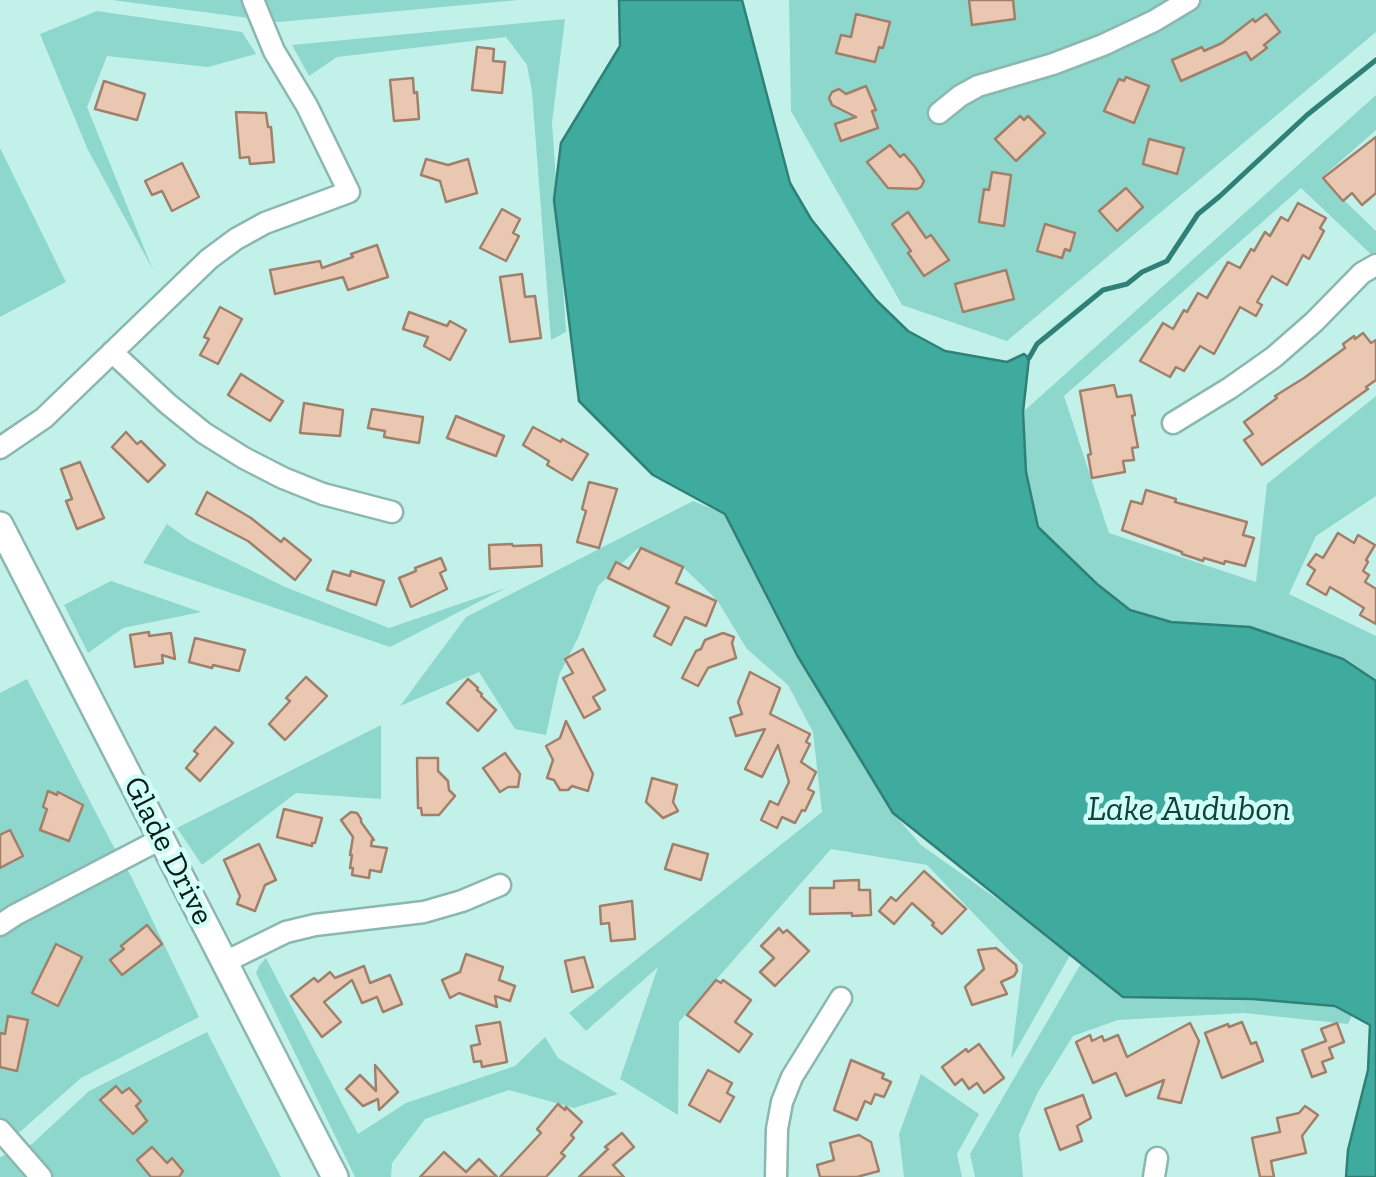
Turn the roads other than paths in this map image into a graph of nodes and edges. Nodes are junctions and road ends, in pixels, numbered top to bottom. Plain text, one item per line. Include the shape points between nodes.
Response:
1 (253, 0) edge
2 (1189, 0) edge
3 (940, 113) dead end
4 (1376, 265) edge
5 (112, 352) junction
6 (1172, 423) dead end
7 (0, 448) edge
8 (392, 512) dead end
9 (0, 525) edge
10 (162, 839) junction
11 (500, 885) dead end
12 (0, 924) edge
13 (225, 962) junction
14 (841, 998) dead end
15 (0, 1130) edge
16 (41, 1177) edge
17 (336, 1177) edge
18 (776, 1177) edge

1 - 5 street via 349,192 236,239
2 - 3 street via 1103,46 978,86
4 - 6 street via 1274,356
5 - 7 street via 44,418
5 - 8 street via 180,414 244,458 323,494
9 - 10 street, Glade Drive
10 - 12 street
10 - 13 street, Glade Drive
11 - 13 street via 424,912 286,932
13 - 17 street, Glade Drive
14 - 18 street via 782,1102
15 - 16 street

